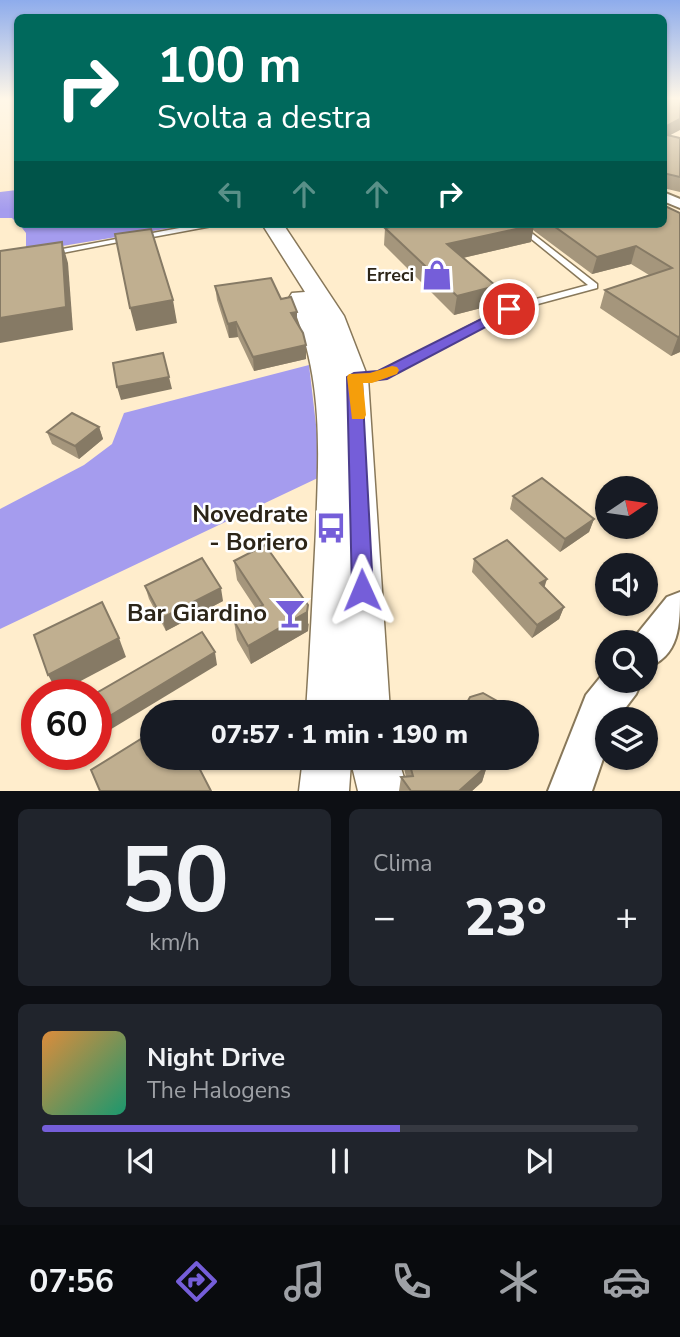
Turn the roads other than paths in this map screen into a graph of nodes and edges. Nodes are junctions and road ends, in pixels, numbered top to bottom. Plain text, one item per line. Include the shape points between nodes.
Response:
1 (190, 228) edge
2 (256, 228) edge
3 (275, 228) edge
4 (521, 228) edge
5 (40, 255) edge
6 (354, 377) junction
7 (680, 608) edge
8 (658, 636) edge
9 (613, 693) edge
10 (330, 700) edge
11 (367, 700) edge
12 (326, 770) edge
13 (377, 770) edge
14 (324, 791) edge
15 (383, 791) edge
16 (570, 791) edge

1 - 5 lane
2 - 10 main road via 311,317 331,393 335,495
3 - 6 main road via 328,308 349,353
4 - 6 lane via 594,286 509,309 382,375
6 - 11 main road
7 - 8 street
9 - 16 street via 600,709
12 - 14 main road
13 - 15 main road

